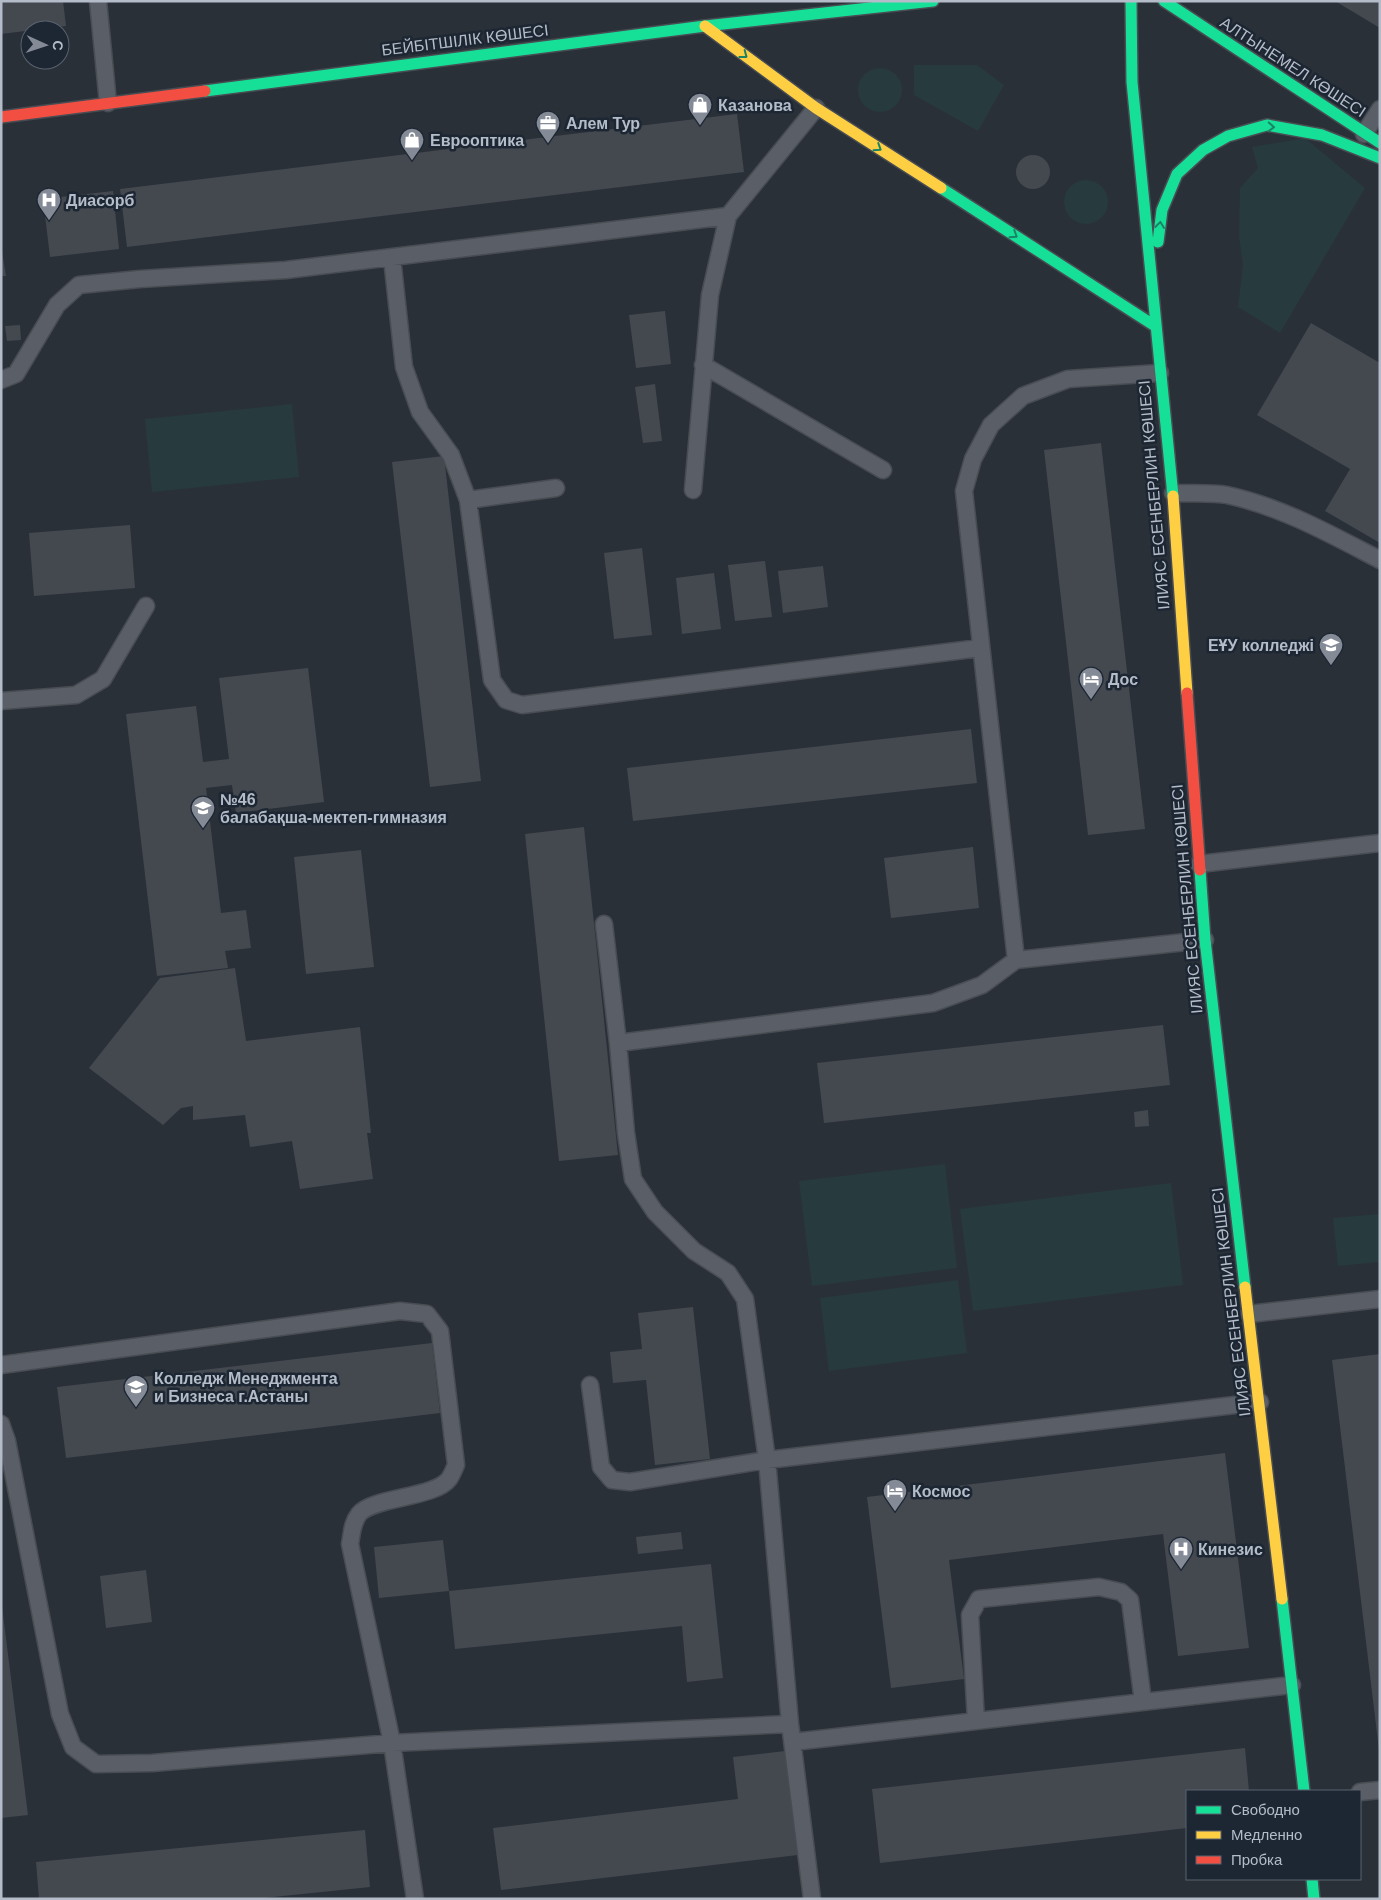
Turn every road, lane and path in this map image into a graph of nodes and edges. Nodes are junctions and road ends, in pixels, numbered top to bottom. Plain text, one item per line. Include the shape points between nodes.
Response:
1 (98, 1) edge
2 (933, 1) edge
3 (1131, 1) edge
4 (1164, 1) edge
5 (747, 10) dead end
6 (705, 26) junction
7 (108, 103) junction
8 (816, 108) junction
9 (1380, 109) edge
10 (1, 117) edge
11 (1364, 134) junction
12 (1380, 143) edge
13 (1380, 158) edge
14 (728, 216) junction
15 (392, 258) junction
16 (1155, 326) junction
17 (703, 365) junction
18 (1160, 373) junction
19 (1, 380) edge
20 (883, 470) dead end
21 (556, 488) dead end
22 (693, 490) dead end
23 (1173, 493) junction
24 (468, 500) junction
25 (1380, 560) edge
26 (146, 606) dead end
27 (980, 648) junction
28 (1, 701) edge
29 (1380, 843) edge
30 (1199, 864) junction
31 (604, 924) dead end
32 (1205, 940) junction
33 (1016, 960) junction
34 (618, 1043) junction
35 (1380, 1299) edge
36 (1249, 1314) junction
37 (1, 1365) edge
38 (590, 1385) dead end
39 (1260, 1402) junction
40 (1, 1424) edge
41 (4, 1441) edge
42 (767, 1460) junction
43 (1292, 1685) junction
44 (1143, 1702) junction
45 (976, 1721) junction
46 (790, 1724) junction
47 (793, 1742) junction
48 (392, 1743) junction
49 (1304, 1790) edge
50 (1380, 1790) edge
51 (1361, 1792) edge
52 (1312, 1880) edge
53 (415, 1899) edge
54 (812, 1899) edge
55 (1314, 1899) edge

1 - 7 lane
2 - 6 street, БЕЙБІТШІЛІК КӨШЕСІ
3 - 16 street, ІЛИЯС ЕСЕНБЕРЛИН КӨШЕСІ via 1132,82
4 - 11 street, АЛТЫНЕМЕЛ КӨШЕСІ
5 - 6 street
6 - 7 street, БЕЙБІТШІЛІК КӨШЕСІ
6 -> 8 street
7 - 10 street, БЕЙБІТШІЛІК КӨШЕСІ
8 - 14 lane
8 -> 16 street
9 - 11 lane
11 - 12 street, АЛТЫНЕМЕЛ КӨШЕСІ
16 -> 13 street via 1154,298 1162,210 1177,174 1203,150 1228,136 1267,125 1322,135
14 - 15 lane
14 - 17 lane via 710,295
15 - 19 lane via 286,270 79,285 57,305 16,374
15 - 24 lane via 404,367 420,412 452,455
16 - 18 street, ІЛИЯС ЕСЕНБЕРЛИН КӨШЕСІ
17 - 20 lane
17 - 22 lane
18 - 23 street, ІЛИЯС ЕСЕНБЕРЛИН КӨШЕСІ
18 - 27 lane via 1068,379 1023,396 991,425 973,459 964,491
21 - 24 lane
23 - 25 lane via 1226,495 1266,506 1299,518
23 - 30 street, ІЛИЯС ЕСЕНБЕРЛИН КӨШЕСІ
24 - 27 lane via 492,680 506,700 522,706
26 - 28 lane via 103,679 76,696
27 - 33 lane
29 - 30 lane
30 - 32 street, ІЛИЯС ЕСЕНБЕРЛИН КӨШЕСІ
31 - 34 lane
32 - 33 lane
32 - 36 street, ІЛИЯС ЕСЕНБЕРЛИН КӨШЕСІ
33 - 34 lane via 982,985 933,1003
34 - 42 lane via 633,1179 656,1212 694,1251 728,1273 745,1299
35 - 36 lane
36 - 39 street, ІЛИЯС ЕСЕНБЕРЛИН КӨШЕСІ
37 - 48 lane via 400,1311 427,1314 440,1331 456,1465 449,1480 438,1488 360,1512 353,1525 350,1544
38 - 42 lane via 601,1467 612,1480 630,1482
39 - 42 lane
39 - 43 street, ІЛИЯС ЕСЕНБЕРЛИН КӨШЕСІ
40 - 41 lane
41 - 48 lane via 60,1714 73,1747 96,1764 152,1763
42 - 46 lane
43 - 44 lane
43 - 49 street, ІЛИЯС ЕСЕНБЕРЛИН КӨШЕСІ
44 - 45 lane
44 - 45 lane via 1130,1600 1121,1592 1100,1586 979,1599 970,1615
45 - 47 lane
46 - 47 lane
46 - 48 lane
47 - 54 lane
48 - 53 lane
50 - 51 lane
52 - 55 street

